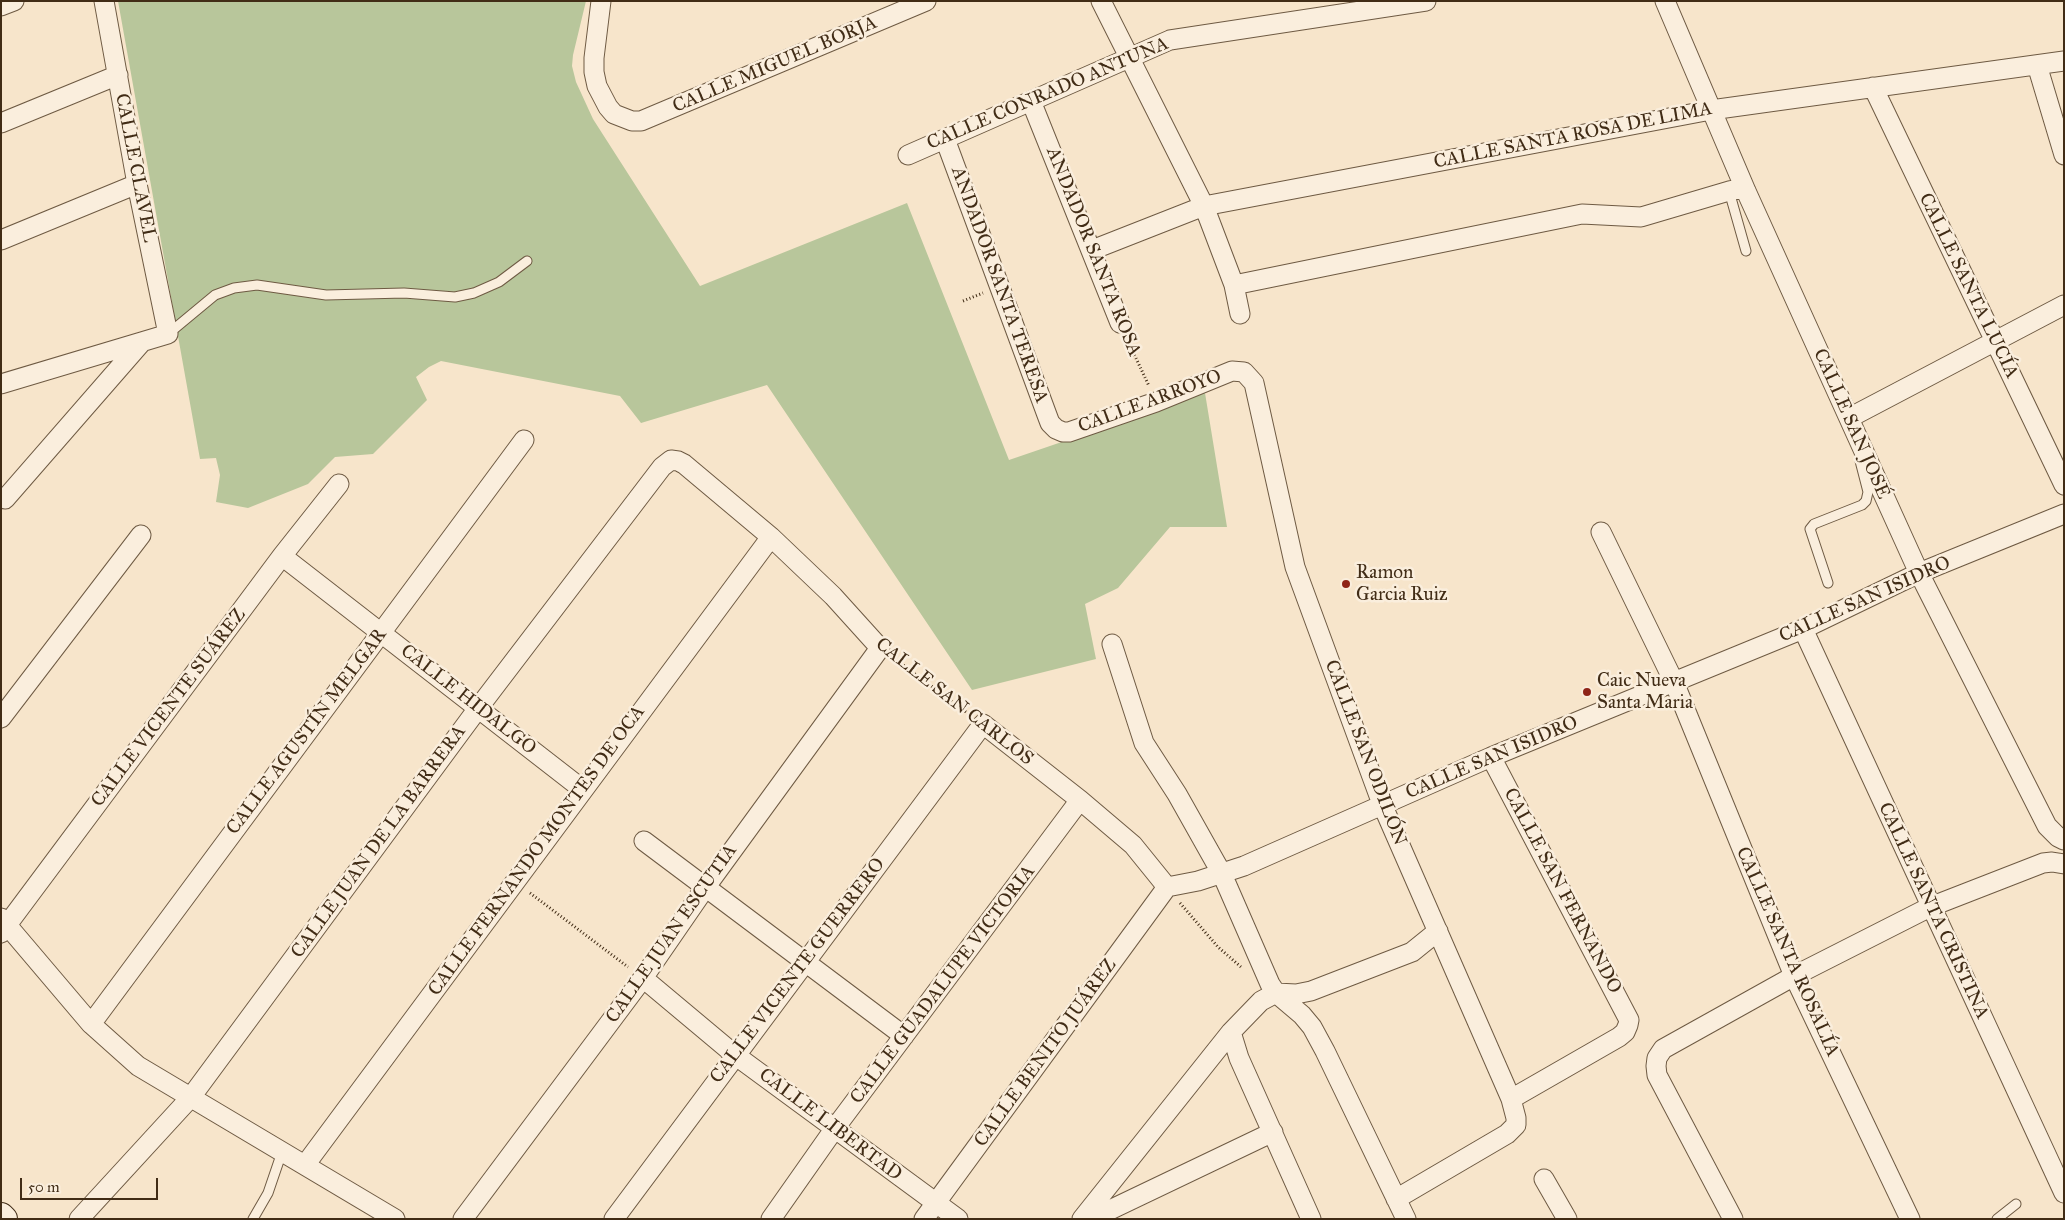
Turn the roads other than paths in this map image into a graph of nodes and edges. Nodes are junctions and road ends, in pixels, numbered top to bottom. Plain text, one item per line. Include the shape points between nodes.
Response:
1 (14, 1) edge
2 (104, 1) edge
3 (601, 1) edge
4 (926, 1) edge
5 (1101, 1) edge
6 (1426, 1) edge
7 (1665, 1) edge
8 (1, 6) edge
9 (1130, 57) junction
10 (2064, 61) edge
11 (2037, 64) junction
12 (118, 75) junction
13 (1872, 88) junction
14 (1031, 101) junction
15 (1710, 110) junction
16 (1, 123) edge
17 (945, 139) junction
18 (908, 155) dead end
19 (2064, 155) edge
20 (137, 184) junction
21 (1737, 191) junction
22 (1204, 206) junction
23 (1, 240) edge
24 (1092, 250) junction
25 (1746, 251) dead end
26 (527, 261) dead end
27 (1234, 285) junction
28 (2064, 305) edge
29 (1240, 314) dead end
30 (1120, 323) road end
31 (168, 334) junction
32 (1995, 342) junction
33 (141, 343) junction
34 (1244, 372) joint
35 (1, 384) edge
36 (1848, 418) junction
37 (1056, 429) joint
38 (524, 440) dead end
39 (671, 460) joint
40 (339, 484) dead end
41 (2064, 485) edge
42 (5, 499) dead end
43 (2064, 514) edge
44 (1601, 532) dead end
45 (141, 535) dead end
46 (771, 537) junction
47 (282, 556) junction
48 (1919, 573) junction
49 (1828, 583) dead end
50 (1803, 629) junction
51 (380, 633) junction
52 (1112, 644) dead end
53 (880, 648) joint
54 (1674, 682) junction
55 (479, 707) junction
56 (1, 718) edge
57 (983, 724) joint
58 (1491, 757) junction
59 (582, 789) junction
60 (1080, 800) junction
61 (1382, 804) junction
62 (2061, 838) edge
63 (644, 841) dead end
64 (2064, 864) edge
65 (1222, 874) junction
66 (1172, 886) junction
67 (705, 888) junction
68 (1930, 907) junction
69 (4, 925) edge
70 (1438, 931) junction
71 (804, 962) junction
72 (1794, 976) junction
73 (643, 978) junction
74 (1273, 988) junction
75 (91, 1024) junction
76 (1231, 1032) junction
77 (904, 1036) junction
78 (736, 1055) junction
79 (191, 1097) junction
80 (1512, 1099) junction
81 (835, 1128) junction
82 (1273, 1132) junction
83 (282, 1152) junction
84 (305, 1165) junction
85 (1544, 1179) dead end
86 (2064, 1192) edge
87 (1396, 1198) junction
88 (2016, 1204) dead end
89 (930, 1211) edge
90 (1, 1216) edge
91 (4, 1219) edge
92 (79, 1219) edge
93 (253, 1219) edge
94 (395, 1219) edge
95 (463, 1219) edge
96 (614, 1219) edge
97 (771, 1219) edge
98 (958, 1219) edge
99 (1082, 1219) edge
100 (1091, 1219) edge
101 (1311, 1219) edge
102 (1406, 1219) edge
103 (1566, 1219) edge
104 (1733, 1219) edge
105 (1910, 1219) edge
106 (1997, 1219) edge

1 - 8 street
2 - 12 street, CALLE CLAVEL
3 - 4 street, CALLE MIGUEL BORJA via 594,72 597,86 608,108 622,119 641,121
5 - 9 street
6 - 9 street, CALLE CONRADO ANTUNA via 1170,40
7 - 15 street, CALLE SAN JOSÉ
9 - 14 street, CALLE CONRADO ANTUNA
9 - 22 street
10 - 11 street, CALLE SANTA ROSA DE LIMA
11 - 13 street, CALLE SANTA ROSA DE LIMA
11 - 19 street
12 - 16 street
12 - 20 street, CALLE CLAVEL
13 - 15 street, CALLE SANTA ROSA DE LIMA
13 - 32 street, CALLE SANTA LUCÍA
14 - 17 street, CALLE CONRADO ANTUNA
14 - 24 street, ANDADOR SANTA ROSA
15 - 21 street, CALLE SAN JOSÉ
15 - 22 street, CALLE SANTA ROSA DE LIMA
17 - 18 street, CALLE CONRADO ANTUNA
17 - 37 street, ANDADOR SANTA TERESA via 1050,423
20 - 23 street
20 - 31 street, CALLE CLAVEL
21 - 25 lane
21 - 27 street via 1641,216 1582,214
21 - 36 street, CALLE SAN JOSÉ
22 - 24 street, CALLE SANTA ROSA DE LIMA
22 - 27 street
24 - 30 street, ANDADOR SANTA ROSA
26 - 31 lane via 499,282 455,297 404,293 326,295 257,285 234,288 216,295
27 - 29 street
28 - 32 street
31 - 33 street
32 - 36 street
32 - 41 street, CALLE SANTA LUCÍA
33 - 35 street
33 - 42 street
34 - 37 street, CALLE ARROYO via 1232,371 1069,432
34 - 61 street, CALLE SAN ODILÓN via 1254,383 1295,567
36 - 48 street, CALLE SAN JOSÉ
36 - 49 lane via 1868,496 1862,504 1812,526 1810,533
38 - 51 street, CALLE AGUSTÍN MELGAR
39 - 46 street, CALLE SAN CARLOS via 684,464
39 - 55 street, CALLE JUAN DE LA BARRERA via 662,467
40 - 47 street, CALLE VICENTE SUÁREZ
43 - 48 street, CALLE SAN ISIDRO
44 - 54 street, CALLE SANTA ROSALÍA
45 - 56 street
46 - 53 street, CALLE SAN CARLOS via 833,596
46 - 59 street, CALLE FERNANDO MONTES DE OCA
47 - 51 street, CALLE HIDALGO
47 - 69 street, CALLE VICENTE SUÁREZ
48 - 50 street, CALLE SAN ISIDRO
48 - 62 street, CALLE SAN JOSÉ via 2047,826
50 - 54 street, CALLE SAN ISIDRO
50 - 68 street, CALLE SANTA CRISTINA
51 - 55 street, CALLE HIDALGO
51 - 75 street, CALLE AGUSTÍN MELGAR
52 - 65 street via 1144,743
53 - 67 street, CALLE JUAN ESCUTIA
54 - 58 street, CALLE SAN ISIDRO
54 - 72 street, CALLE SANTA ROSALÍA
55 - 59 street, CALLE HIDALGO
55 - 79 street, CALLE JUAN DE LA BARRERA
57 - 60 street, CALLE SAN CARLOS
57 - 71 street, CALLE VICENTE GUERRERO
58 - 61 street, CALLE SAN ISIDRO
58 - 80 street, CALLE SAN FERNANDO via 1627,1014 1628,1025 1619,1037
59 - 84 street, CALLE FERNANDO MONTES DE OCA
60 - 66 street, CALLE SAN CARLOS via 1133,845
60 - 77 street, CALLE GUADALUPE VICTORIA
61 - 65 street, CALLE SAN ISIDRO
61 - 70 street, CALLE SAN ODILÓN
63 - 67 street
64 - 68 street via 2043,863
65 - 66 street, CALLE SAN ISIDRO
65 - 74 street
66 - 89 street, CALLE BENITO JUÁREZ
67 - 71 street
67 - 73 street, CALLE JUAN ESCUTIA
68 - 72 street
68 - 86 street, CALLE SANTA CRISTINA
69 - 75 street
70 - 74 street via 1412,952 1311,991 1296,994
70 - 80 street, CALLE SAN ODILÓN
71 - 77 street
71 - 78 street, CALLE VICENTE GUERRERO
72 - 104 street via 1671,1043 1658,1058 1657,1075
72 - 105 street, CALLE SANTA ROSALÍA
73 - 78 street, CALLE LIBERTAD
73 - 95 street, CALLE JUAN ESCUTIA
74 - 76 street
74 - 87 street via 1312,1027
75 - 79 street via 138,1066
76 - 82 street via 1238,1058
76 - 99 street
77 - 81 street, CALLE GUADALUPE VICTORIA
78 - 81 street, CALLE LIBERTAD
78 - 96 street, CALLE VICENTE GUERRERO
79 - 83 street
79 - 92 street, CALLE JUAN DE LA BARRERA
80 - 87 street, CALLE SAN ODILÓN via 1516,1125 1508,1134
81 - 89 street, CALLE LIBERTAD
81 - 97 street, CALLE GUADALUPE VICTORIA
82 - 100 street
82 - 101 street
83 - 84 street
83 - 93 lane via 268,1193
84 - 94 street
85 - 103 street
87 - 102 street
88 - 106 lane
89 - 98 street, CALLE LIBERTAD
90 - 91 street

